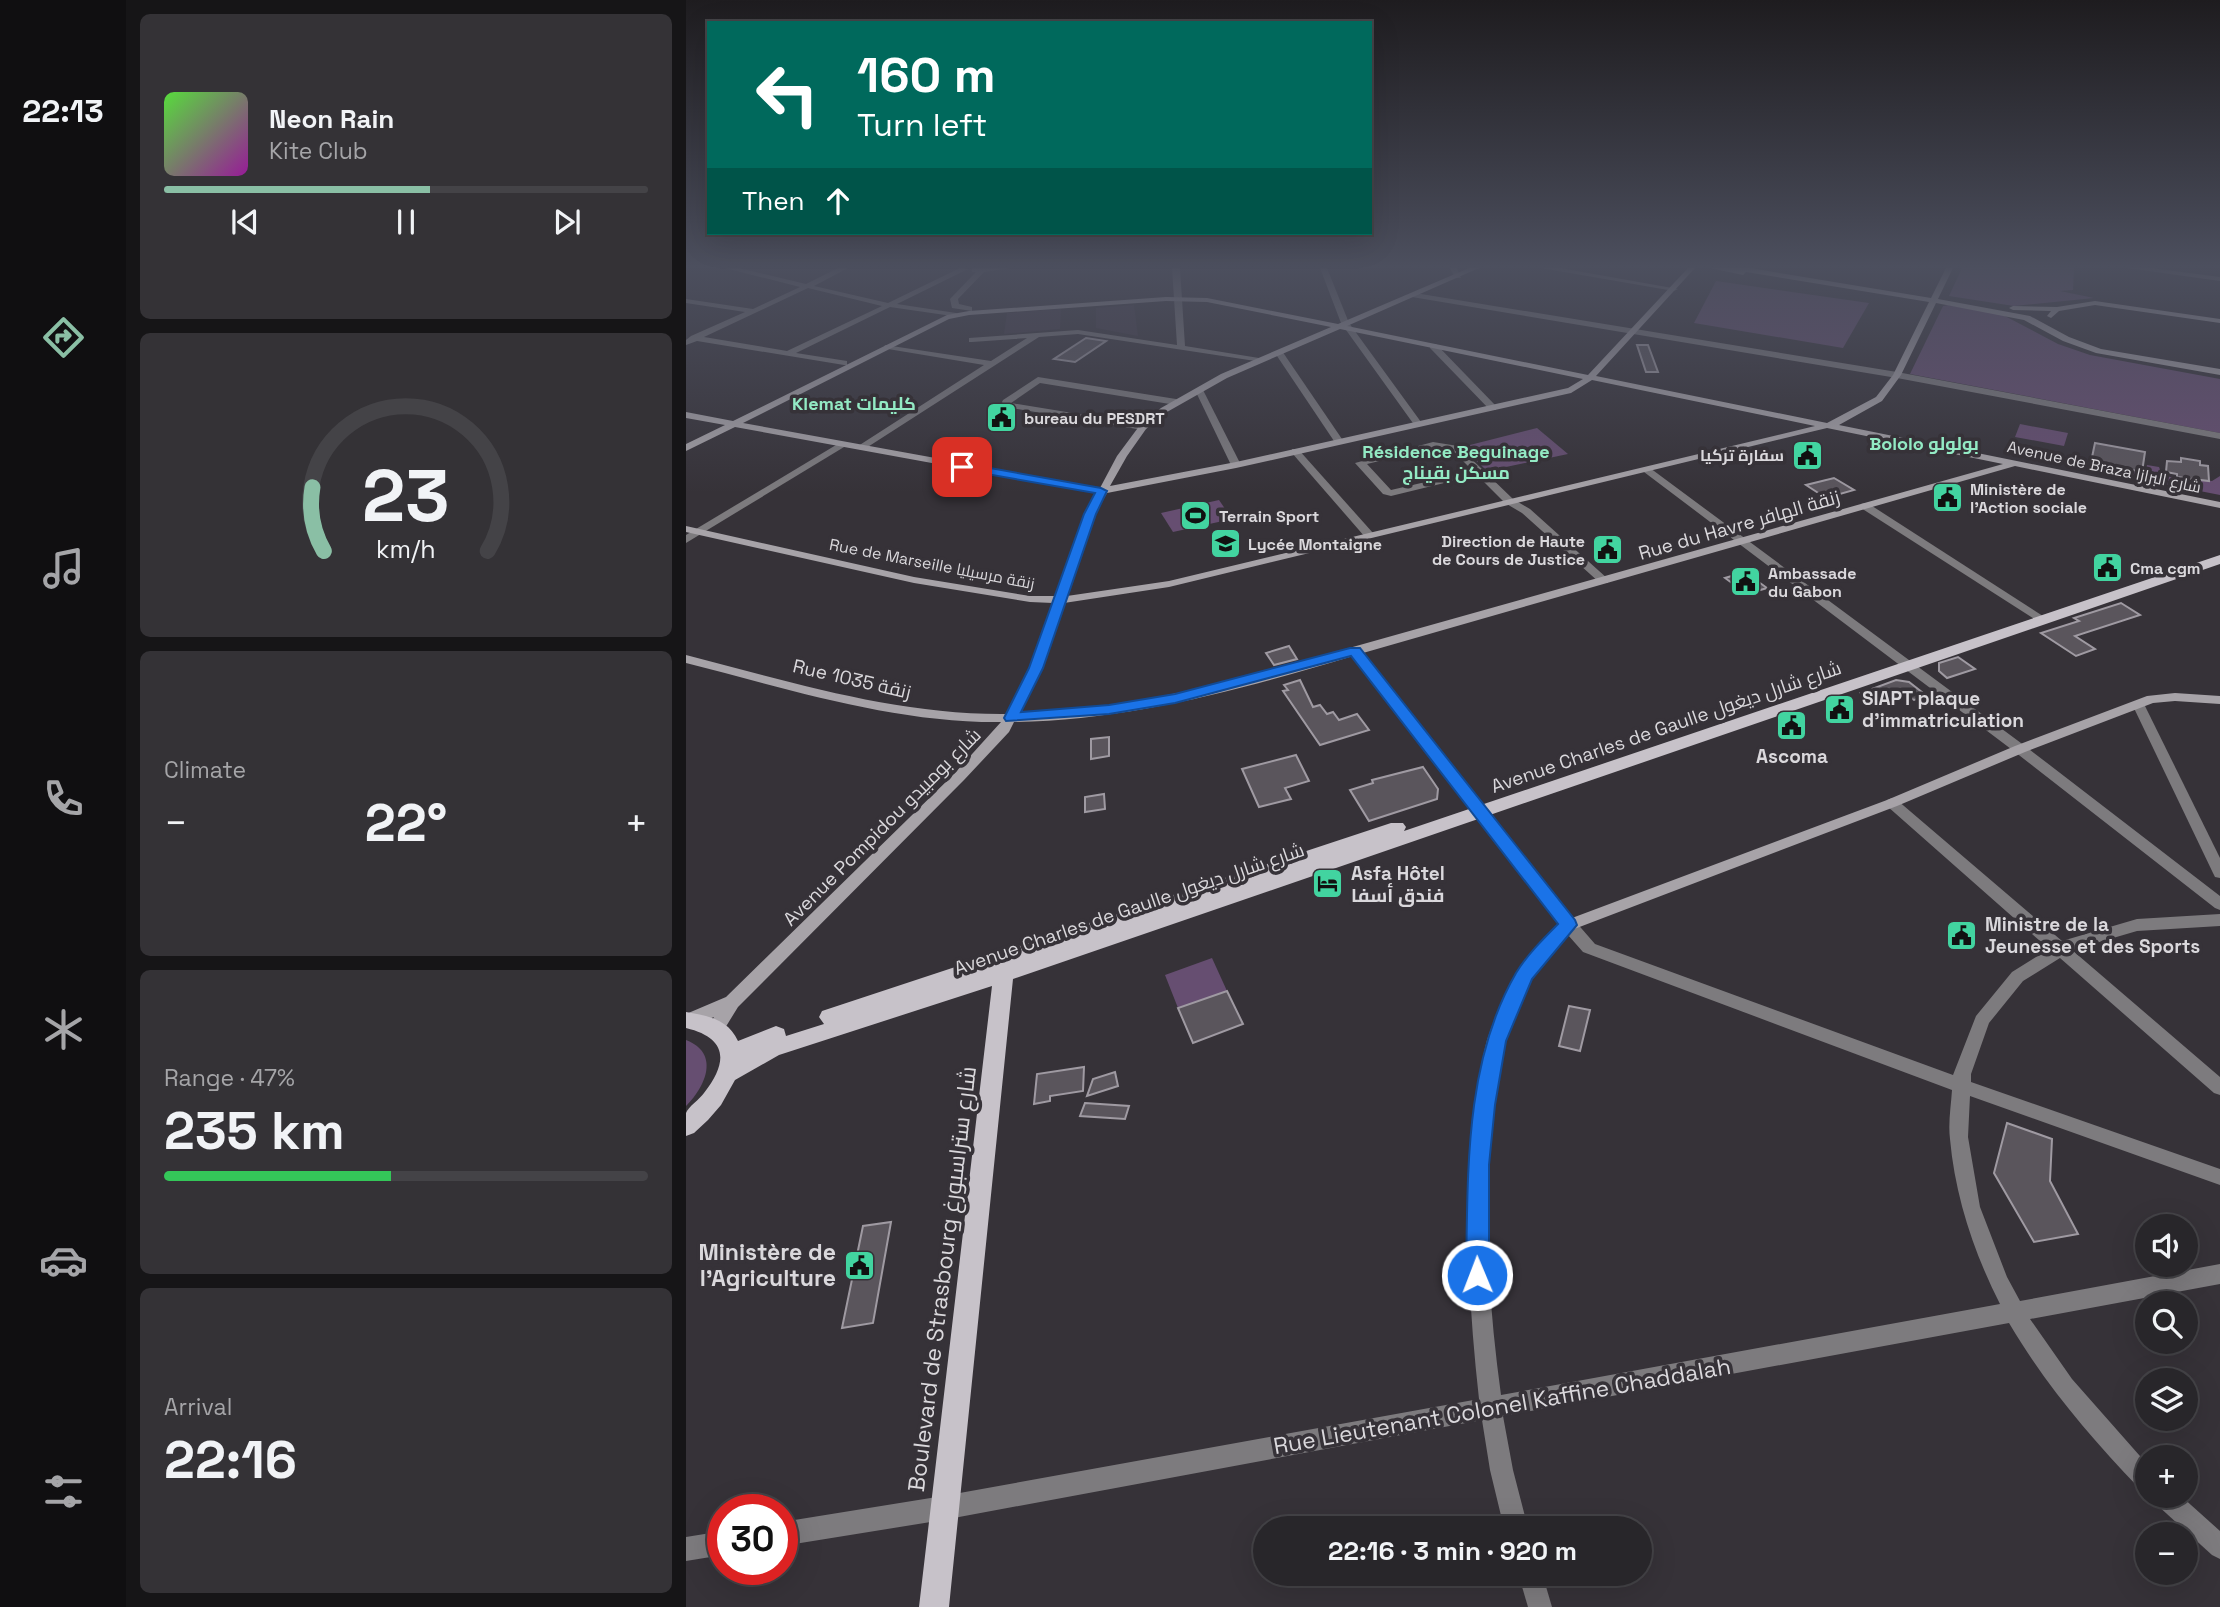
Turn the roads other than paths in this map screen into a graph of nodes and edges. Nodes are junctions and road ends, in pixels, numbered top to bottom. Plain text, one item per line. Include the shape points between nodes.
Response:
1 (727, 343) edge
2 (809, 343) edge
3 (886, 343) edge
4 (895, 343) edge
5 (1025, 343) edge
6 (1153, 343) edge
7 (1181, 343) edge
8 (1303, 343) edge
9 (1359, 343) edge
10 (1421, 343) edge
11 (1433, 343) edge
12 (1624, 343) edge
13 (1701, 343) edge
14 (1913, 343) edge
15 (2077, 343) edge
16 (1433, 346) junction
17 (888, 347) junction
18 (1181, 347) junction
19 (789, 353) junction
20 (1279, 353) junction
21 (1259, 360) junction
22 (844, 363) junction
23 (992, 364) junction
24 (2220, 372) edge
25 (1897, 375) junction
26 (1592, 376) junction
27 (1199, 390) junction
28 (1176, 402) junction
29 (1493, 408) junction
30 (686, 415) edge
31 (729, 423) junction
32 (1418, 424) junction
33 (1832, 424) junction
34 (1143, 427) junction
35 (2220, 436) edge
36 (686, 441) edge
37 (1339, 442) junction
38 (844, 444) junction
39 (686, 448) edge
40 (860, 448) junction
41 (1294, 451) junction
42 (2021, 461) junction
43 (1236, 465) junction
44 (1647, 470) junction
45 (2071, 471) junction
46 (1479, 472) junction
47 (1101, 491) junction
48 (2220, 500) edge
49 (1509, 501) junction
50 (1865, 506) junction
51 (2220, 506) edge
52 (686, 529) edge
53 (700, 532) junction
54 (1369, 535) junction
55 (686, 540) edge
56 (1745, 542) junction
57 (2220, 552) edge
58 (2220, 559) edge
59 (1604, 581) junction
60 (1062, 600) junction
61 (2038, 617) junction
62 (1355, 651) junction
63 (686, 659) edge
64 (1904, 662) junction
65 (2220, 700) edge
66 (2138, 704) junction
67 (1012, 718) junction
68 (2020, 749) junction
69 (1892, 803) junction
70 (1476, 807) junction
71 (2220, 873) edge
72 (2220, 904) edge
73 (2220, 920) edge
74 (1569, 925) junction
75 (2059, 949) junction
76 (1004, 966) junction
77 (732, 1002) junction
78 (687, 1020) edge
79 (716, 1028) junction
80 (731, 1063) junction
81 (1959, 1085) junction
82 (2220, 1088) edge
83 (686, 1126) edge
84 (2220, 1177) edge
85 (2220, 1274) edge
86 (2015, 1312) junction
87 (1492, 1408) junction
88 (2135, 1467) edge
89 (943, 1508) junction
90 (2177, 1508) edge
91 (1514, 1516) edge
92 (798, 1531) edge
93 (707, 1546) edge
94 (2220, 1547) edge
95 (686, 1549) edge
96 (1534, 1586) edge
97 (934, 1607) edge
98 (1540, 1607) edge

1 - 19 street
2 - 19 street
3 - 22 main road, Avenue de Braza شارع البرازا
4 - 17 main road, Avenue de Braza شارع البرازا
5 - 23 street
6 - 18 street
7 - 18 street
8 - 20 main road, Avenue Pompidou شارع بومبيدو
9 - 32 street
10 - 16 main road, Avenue de Braza شارع البرازا
11 - 26 main road, Avenue de Braza شارع البرازا
12 - 26 main road
13 - 25 street
14 - 25 main road
15 - 24 main road
16 - 26 main road, Avenue de Braza شارع البرازا
16 - 29 street
17 - 23 street
17 - 31 main road, Avenue de Braza شارع البرازا
18 - 21 street
19 - 22 street
20 - 21 main road, Avenue Pompidou شارع بومبيدو
20 - 37 street
21 - 27 main road, Avenue Pompidou شارع بومبيدو
22 - 31 main road, Avenue de Braza شارع البرازا
23 - 40 street
25 - 33 main road via 1880,399
25 - 35 street
26 - 29 main road via 1562,393
26 - 33 main road, Avenue de Braza شارع البرازا
27 - 28 main road, Avenue Pompidou شارع بومبيدو
27 - 43 street
28 - 34 main road, Avenue Pompidou شارع بومبيدو
28 - 34 street via 1038,380 1006,402
29 - 32 main road
30 - 31 main road
31 - 36 main road, Avenue de Braza شارع البرازا
31 - 38 main road
31 - 39 main road, Avenue de Braza شارع البرازا
32 - 37 main road
33 - 42 main road, Avenue de Braza شارع البرازا
33 - 44 main road, Rue de Marseille زنقة مرسيليا
34 - 47 main road, Avenue Pompidou شارع بومبيدو
37 - 41 main road
38 - 40 main road
38 - 53 street
40 - 47 main road
41 - 43 main road
41 - 54 street
42 - 45 main road, Avenue de Braza شارع البرازا
42 - 50 main road, Rue du Havre زنقة الهافر
43 - 47 main road
44 - 49 main road, Rue de Marseille زنقة مرسيليا
44 - 56 street
45 - 48 main road, Avenue de Braza شارع البرازا
45 - 51 main road, Avenue de Braza شارع البرازا
46 - 46 street via 1391,493 1360,463 1442,445 1455,449
46 - 49 street
47 - 60 main road, Avenue Pompidou شارع بومبيدو
49 - 54 main road, Rue de Marseille زنقة مرسيليا
49 - 59 street
50 - 56 main road, Rue du Havre زنقة الهافر
50 - 61 street
52 - 53 main road, Rue de Marseille زنقة مرسيليا
53 - 55 street
53 - 60 main road, Rue de Marseille زنقة مرسيليا via 914,580 1001,596
54 - 60 main road, Rue de Marseille زنقة مرسيليا via 1168,584
56 - 59 main road, Rue du Havre زنقة الهافر
56 - 64 street
57 - 61 main road, Avenue Charles de Gaulle شارع شارل ديغول
58 - 61 main road, Avenue Charles de Gaulle شارع شارل ديغول
59 - 62 main road, Rue du Havre زنقة الهافر
60 - 67 main road, Avenue Pompidou شارع بومبيدو
61 - 64 main road, Avenue Charles de Gaulle شارع شارل ديغول
62 - 67 main road, Rue du Havre زنقة الهافر via 1175,699
62 - 70 main road
63 - 67 main road, Rue 1035 زنقة via 901,712
64 - 68 street
64 - 70 main road, Avenue Charles de Gaulle شارع شارل ديغول
65 - 66 main road via 2175,697
66 - 68 main road
66 - 71 street
67 - 77 main road, Avenue Pompidou شارع بومبيدو via 959,777
68 - 69 main road
68 - 72 street
69 - 74 main road
69 - 75 street
70 - 74 main road
70 - 76 main road, Avenue Charles de Gaulle شارع شارل ديغول
73 - 75 street via 2136,925
74 - 81 street via 1589,948
74 - 87 street via 1537,958 1514,995 1496,1041 1485,1105 1477,1275
75 - 81 street via 2021,974 1992,1005 1971,1042
75 - 82 street
76 - 80 main road, Avenue Charles de Gaulle شارع شارل ديغول
76 - 89 main road, Boulevard de Strasbourg شارع ستراسبورغ
77 - 78 main road
77 - 79 main road
78 - 79 main road
79 - 80 main road via 725,1037
80 - 83 main road via 710,1105
81 - 84 street
81 - 86 street via 1958,1138 1966,1193 1987,1254
85 - 86 street, Rue Lieutenant Colonel Kaffine Chaddalah
86 - 87 street, Rue Lieutenant Colonel Kaffine Chaddalah
86 - 88 street via 2077,1402
87 - 89 street, Rue Lieutenant Colonel Kaffine Chaddalah
87 - 91 street
89 - 92 street, Rue Lieutenant Colonel Kaffine Chaddalah
89 - 97 main road, Boulevard de Strasbourg شارع ستراسبورغ
90 - 94 street
93 - 95 street
96 - 98 street

